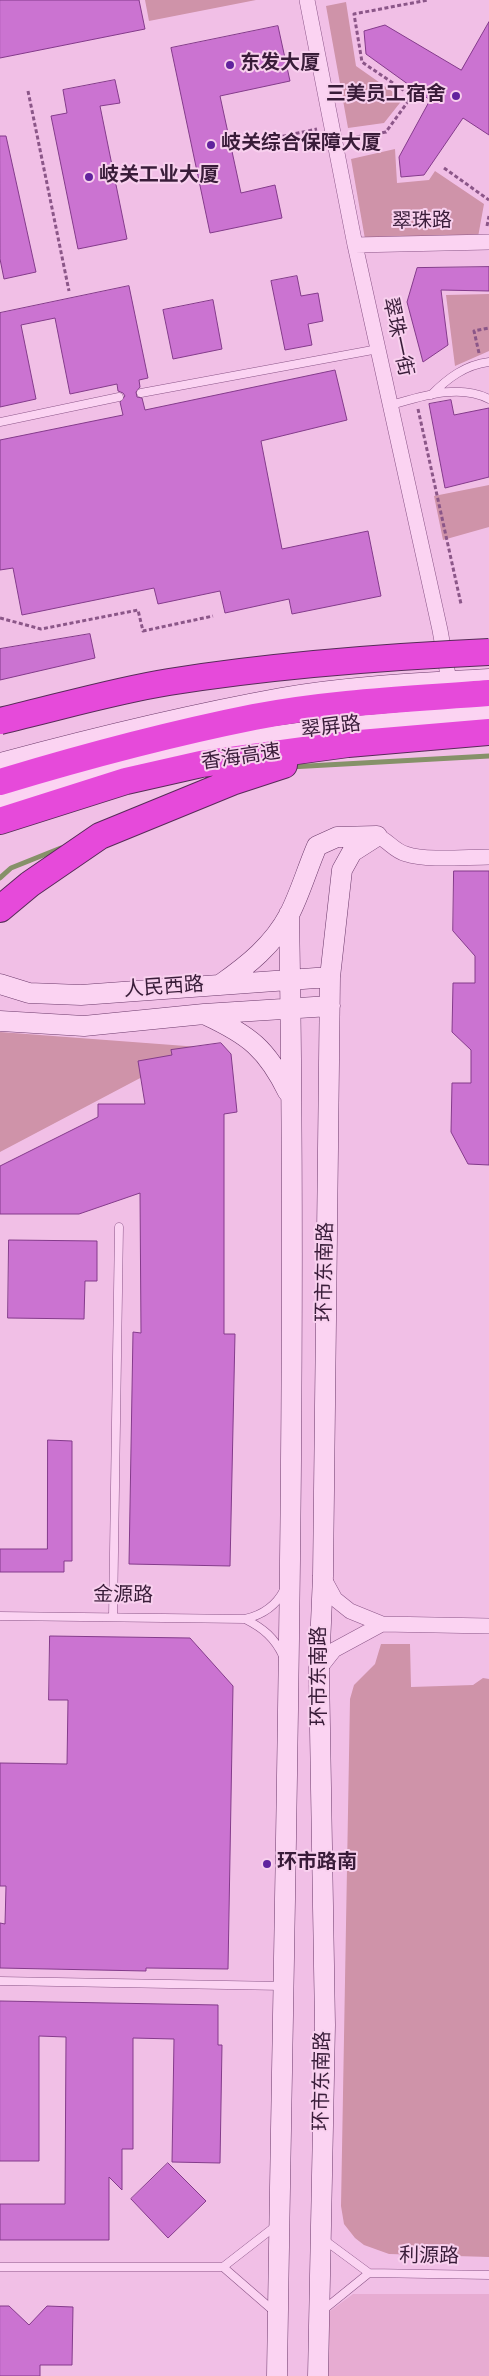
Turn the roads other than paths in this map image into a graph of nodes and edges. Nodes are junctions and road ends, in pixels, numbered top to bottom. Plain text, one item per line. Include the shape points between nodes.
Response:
1 (307, 0) edge
2 (489, 242) edge
3 (355, 245) junction
4 (378, 349) junction
5 (485, 363) edge
6 (141, 393) dead end
7 (430, 396) junction
8 (119, 397) dead end
9 (489, 399) edge
10 (390, 406) junction
11 (0, 422) edge
12 (489, 652) edge
13 (489, 679) edge
14 (449, 682) junction
15 (489, 693) edge
16 (489, 714) edge
17 (0, 722) edge
18 (489, 732) edge
19 (348, 744) junction
20 (0, 763) edge
21 (0, 782) edge
22 (0, 800) edge
23 (0, 821) edge
24 (377, 836) junction
25 (489, 857) edge
26 (0, 909) edge
27 (289, 914) junction
28 (330, 977) junction
29 (290, 980) junction
30 (0, 984) edge
31 (219, 985) junction
32 (330, 1006) junction
33 (290, 1008) junction
34 (204, 1014) junction
35 (0, 1021) edge
36 (291, 1097) junction
37 (118, 1227) dead end
38 (289, 1571) junction
39 (323, 1576) junction
40 (0, 1616) edge
41 (113, 1617) junction
42 (245, 1620) junction
43 (382, 1624) junction
44 (489, 1626) edge
45 (320, 1669) junction
46 (288, 1670) junction
47 (0, 1981) edge
48 (283, 1986) junction
49 (279, 2224) junction
50 (321, 2238) junction
51 (0, 2267) edge
52 (223, 2267) junction
53 (369, 2273) junction
54 (489, 2275) edge
55 (320, 2313) junction
56 (278, 2314) junction
57 (277, 2376) edge
58 (318, 2376) edge

1 - 3 street, 翠珠一街
2 - 3 street, 翠珠路
3 - 4 street, 翠珠一街
4 - 6 lane
4 - 10 street, 翠珠一街
5 - 7 lane via 449,377
7 - 9 lane via 462,392
7 - 10 lane
8 - 11 lane
10 - 14 street, 翠珠一街
12 - 17 highway, bridge via 290,664 167,682
13 - 14 main road, 翠屏路
14 - 20 main road, 翠屏路 via 372,686 282,698 127,730
15 - 21 highway, 香海高速 via 355,703 256,717
16 - 22 main road, 翠屏路 via 344,727 222,743 44,786
18 - 19 highway, 香海高速
19 - 23 highway, 香海高速 via 201,764 135,778
19 - 26 highway via 232,782 100,836 30,884
24 - 25 street via 394,849 415,856
24 - 27 main road via 337,837 316,846
24 - 28 main road, 环市东南路 via 352,852 342,870
27 - 29 main road, 环市东南路
27 - 31 main road via 262,952 244,969
28 - 29 main road, 人民西路
28 - 32 main road, 环市东南路
29 - 31 main road, 人民西路
29 - 33 main road, 环市东南路
30 - 31 main road, 人民西路 via 29,992 81,995
32 - 33 main road, 人民西路
32 - 39 main road, 环市东南路
33 - 34 main road, 人民西路
33 - 36 main road, 环市东南路
34 - 35 main road, 人民西路 via 84,1026
34 - 36 main road via 254,1042 276,1066
36 - 38 main road, 环市东南路
37 - 41 lane
38 - 42 lane via 282,1594 274,1604 265,1612
38 - 46 main road, 环市东南路
39 - 43 street via 335,1599 350,1611
39 - 45 main road, 环市东南路
40 - 41 lane, 金源路
41 - 42 lane, 金源路
42 - 46 lane via 272,1637
43 - 44 street
43 - 45 street via 334,1650
45 - 50 main road, 环市东南路 via 325,2024
46 - 48 main road, 环市东南路
47 - 48 lane
48 - 49 main road, 环市东南路
49 - 52 lane
49 - 56 main road, 环市东南路
50 - 53 lane
50 - 55 main road, 环市东南路
51 - 52 lane
52 - 56 lane
53 - 54 lane, 利源路
53 - 55 lane
55 - 58 main road, 环市东南路
56 - 57 main road, 环市东南路

